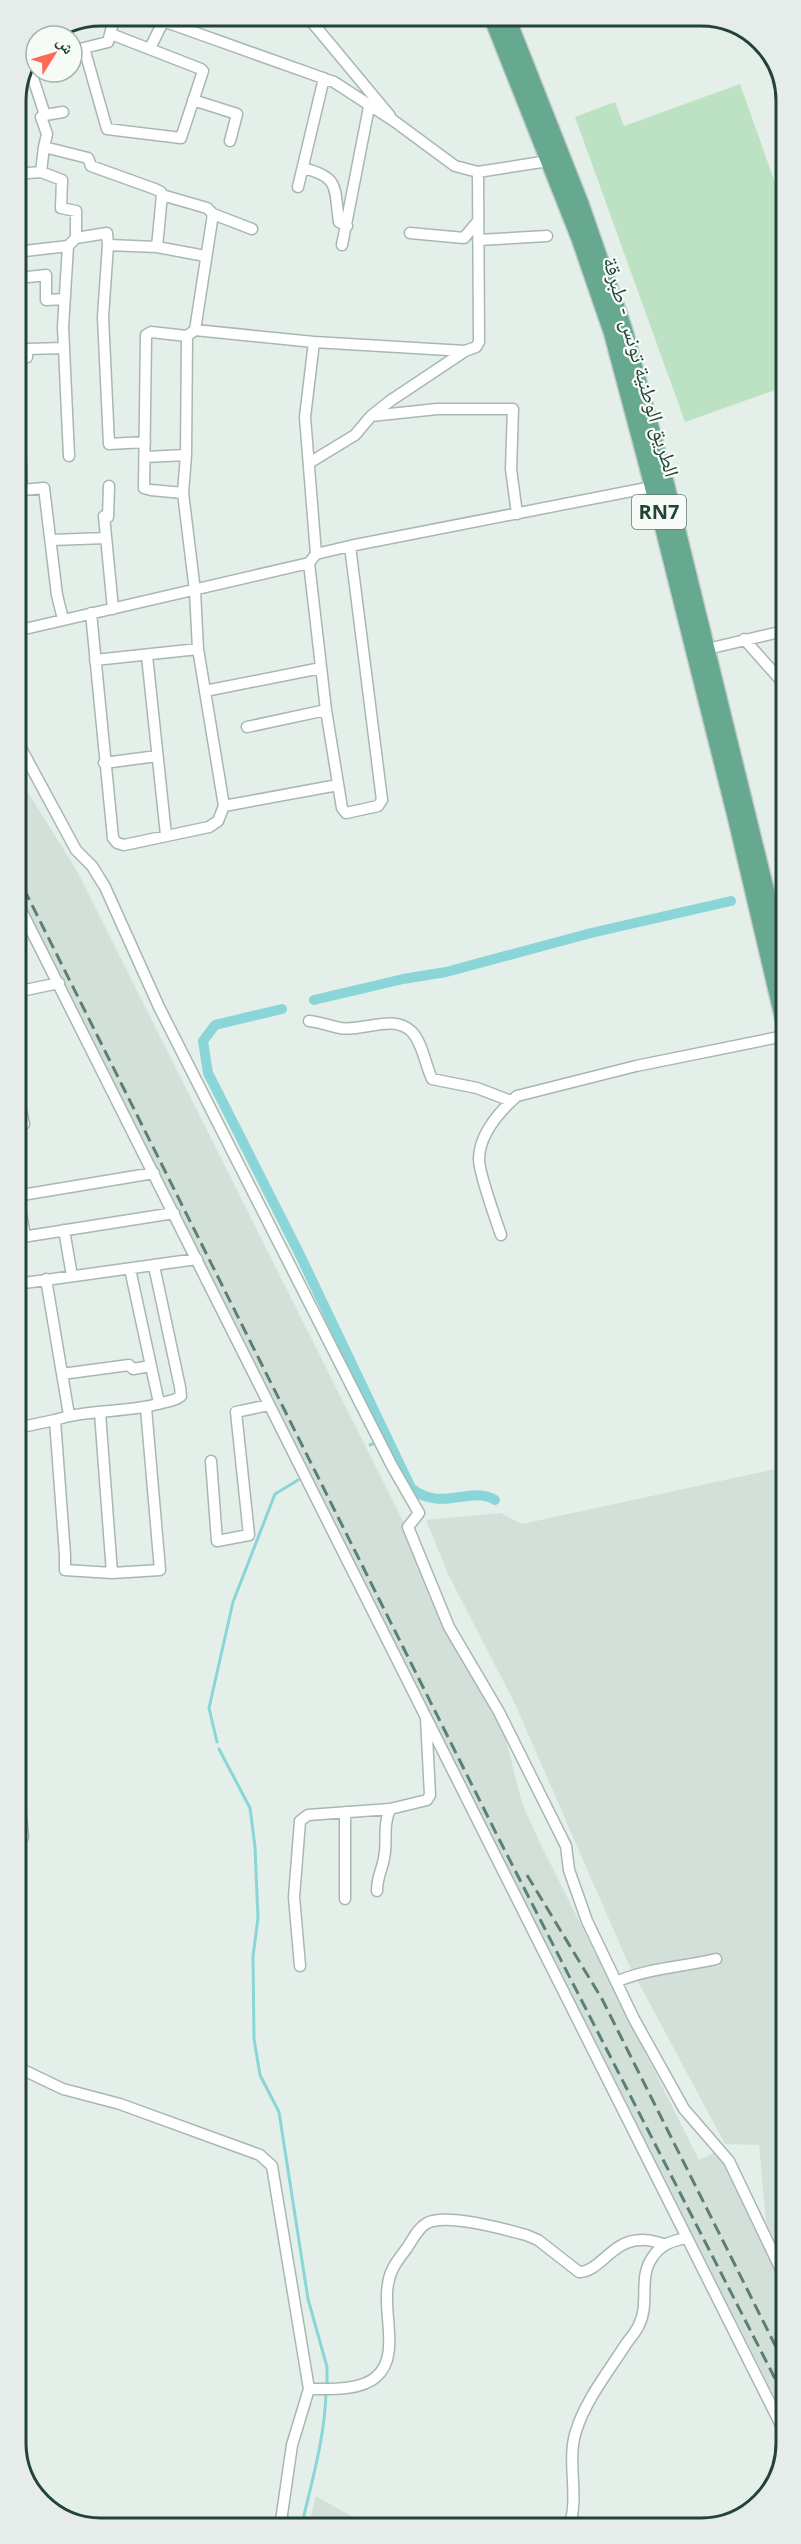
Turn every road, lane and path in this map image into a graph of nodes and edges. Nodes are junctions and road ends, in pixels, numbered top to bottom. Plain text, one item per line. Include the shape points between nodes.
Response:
1 (113, 26) edge
2 (161, 26) edge
3 (174, 26) edge
4 (315, 26) edge
5 (495, 26) edge
6 (510, 26) edge
7 (111, 34) junction
8 (84, 48) joint
9 (150, 48) junction
10 (324, 78) junction
11 (35, 84) edge
12 (193, 100) junction
13 (369, 107) junction
14 (63, 111) dead end
15 (45, 115) junction
16 (394, 121) junction
17 (230, 141) dead end
18 (44, 147) junction
19 (548, 161) junction
20 (303, 168) junction
21 (41, 172) junction
22 (478, 172) junction
23 (26, 173) edge
24 (298, 187) dead end
25 (162, 195) junction
26 (213, 214) junction
27 (478, 220) junction
28 (347, 226) junction
29 (252, 229) dead end
30 (410, 233) dead end
31 (547, 236) dead end
32 (477, 240) junction
33 (72, 242) junction
34 (108, 245) junction
35 (342, 245) dead end
36 (157, 246) junction
37 (26, 249) edge
38 (205, 256) junction
39 (26, 277) edge
40 (64, 299) junction
41 (191, 333) junction
42 (314, 342) junction
43 (64, 348) junction
44 (465, 351) junction
45 (26, 357) edge
46 (371, 416) junction
47 (145, 442) junction
48 (186, 455) junction
49 (69, 456) dead end
50 (145, 457) junction
51 (309, 463) junction
52 (659, 485) junction
53 (109, 486) dead end
54 (26, 490) edge
55 (183, 493) junction
56 (517, 514) junction
57 (106, 538) junction
58 (52, 540) junction
59 (350, 546) junction
60 (313, 558) junction
61 (195, 591) junction
62 (113, 609) junction
63 (91, 613) junction
64 (63, 619) junction
65 (26, 628) edge
66 (776, 633) edge
67 (744, 639) junction
68 (198, 649) junction
69 (699, 651) junction
70 (147, 656) junction
71 (95, 660) junction
72 (321, 668) junction
73 (776, 675) edge
74 (205, 691) junction
75 (326, 710) junction
76 (247, 727) dead end
77 (157, 756) junction
78 (26, 758) edge
79 (105, 764) junction
80 (339, 785) junction
81 (224, 806) junction
82 (166, 835) junction
83 (26, 919) edge
84 (776, 935) edge
85 (59, 983) junction
86 (776, 988) edge
87 (26, 990) edge
88 (309, 1021) dead end
89 (776, 1038) edge
90 (511, 1101) junction
91 (154, 1173) junction
92 (26, 1194) edge
93 (174, 1213) junction
94 (64, 1230) junction
95 (501, 1235) dead end
96 (26, 1236) edge
97 (197, 1259) junction
98 (154, 1266) junction
99 (130, 1269) junction
100 (72, 1276) junction
101 (45, 1279) junction
102 (26, 1282) edge
103 (151, 1366) junction
104 (62, 1374) junction
105 (159, 1403) junction
106 (269, 1405) junction
107 (146, 1408) junction
108 (100, 1413) junction
109 (69, 1415) junction
110 (54, 1420) junction
111 (26, 1426) edge
112 (210, 1461) dead end
113 (112, 1572) junction
114 (425, 1712) junction
115 (390, 1809) junction
116 (345, 1812) junction
117 (377, 1891) dead end
118 (345, 1899) dead end
119 (716, 1959) dead end
120 (300, 1966) dead end
121 (616, 1982) junction
122 (26, 2071) edge
123 (686, 2238) junction
124 (665, 2244) junction
125 (776, 2259) edge
126 (309, 2389) junction
127 (776, 2415) edge
128 (281, 2518) edge
129 (571, 2518) edge

1 - 7 street
2 - 9 street
3 - 10 street
4 - 16 street
5 - 19 main road, الطريق الوطنية تونس - طبرقة / RN7
6 - 52 main road, الطريق الوطنية تونس - طبرقة / RN7 via 624,329
7 - 8 street via 108,42
7 - 9 street
8 - 12 street via 107,129 181,138
9 - 12 street via 203,71
10 - 13 street
10 - 20 street
11 - 15 street
12 - 17 street via 237,114
13 - 16 street
13 - 28 street
14 - 15 street
15 - 18 street via 41,117 47,134
16 - 22 street via 455,166
18 - 21 street
18 - 25 street via 88,158 91,166
19 - 22 street
19 - 52 main road, الطريق الوطنية تونس - طبرقة / RN7 via 612,333
20 - 24 street
20 - 28 street via 324,173 334,184 339,222
21 - 23 street
21 - 33 street via 62,180 61,208 76,211
22 - 27 street
25 - 26 street via 207,208
25 - 36 street
26 - 29 street
26 - 38 street
27 - 30 street via 464,238
27 - 32 street
28 - 35 street
31 - 32 street
32 - 44 street via 479,342
33 - 34 street via 108,233
33 - 37 street
33 - 40 street
34 - 36 street
34 - 47 street via 103,317 109,444
36 - 38 street
38 - 41 street
39 - 40 street via 46,275 46,300
40 - 43 street
41 - 42 street
41 - 47 street via 146,335
41 - 48 street
42 - 44 street
42 - 51 street via 305,417
43 - 45 street via 27,349
43 - 49 street
44 - 46 street
46 - 51 street via 355,435
46 - 56 street via 437,409 513,409 511,469
47 - 50 street
48 - 50 street
48 - 55 street
50 - 55 street via 144,488
51 - 60 street
52 - 56 street
52 - 69 main road, الطريق الوطنية تونس - طبرقة / RN7
53 - 57 street via 108,517 104,516
54 - 58 street via 44,488
55 - 61 street
56 - 59 street
57 - 58 street
57 - 62 street
58 - 64 street
59 - 60 street
59 - 80 street via 382,802 346,813
60 - 61 street
60 - 72 street
61 - 62 street
61 - 68 street
62 - 63 street
63 - 64 street
63 - 71 street
64 - 65 street
66 - 67 street
67 - 69 street
67 - 73 street
68 - 70 street
68 - 74 street
69 - 84 main road, الطريق الوطنية تونس - طبرقة / RN7
69 - 86 main road, الطريق الوطنية تونس - طبرقة / RN7
70 - 71 street
70 - 77 street
71 - 79 street
72 - 74 street
72 - 75 street
74 - 81 street
75 - 76 street
75 - 80 street
77 - 79 street
77 - 82 street
78 - 121 street via 76,850 105,887 159,1007 418,1513 408,1527 426,1576 449,1627 499,1712 566,1846 569,1870 587,1921
79 - 82 street via 113,838 117,843
80 - 81 street
81 - 82 street via 218,821 209,827
83 - 85 street
85 - 87 street
85 - 91 street
88 - 90 street via 342,1028 399,1024 411,1032 420,1046 432,1079
89 - 90 street via 636,1066 517,1096
90 - 95 street via 486,1132 479,1159
91 - 92 street
91 - 93 street
93 - 94 street
93 - 97 street
94 - 96 street
94 - 100 street
97 - 98 street
97 - 106 street
98 - 99 street
98 - 105 street via 181,1392 177,1399
99 - 100 street
99 - 103 street
100 - 101 street
101 - 102 street
101 - 104 street
103 - 104 street via 133,1369 129,1365 114,1365
103 - 105 street
104 - 109 street
105 - 107 street
106 - 112 street via 236,1412 249,1534 217,1541
106 - 114 street
107 - 108 street
107 - 113 street via 160,1570
108 - 109 street
108 - 113 street
109 - 110 street
110 - 111 street
110 - 113 street via 65,1570
114 - 115 street via 430,1795 423,1802
114 - 123 street
115 - 116 street
115 - 117 street via 385,1821 385,1854
116 - 118 street
116 - 120 street via 308,1815 298,1827 294,1897
119 - 121 street via 637,1973
121 - 125 street via 684,2109 729,2161
122 - 126 street via 63,2089 120,2104 267,2159 275,2177
123 - 124 street
123 - 127 street
124 - 126 street via 643,2239 625,2243 591,2270 579,2272 526,2235 447,2219 429,2222 420,2228 389,2277 384,2368 366,2383
124 - 129 street via 645,2271 645,2306 640,2324 575,2431
126 - 128 street via 292,2445

